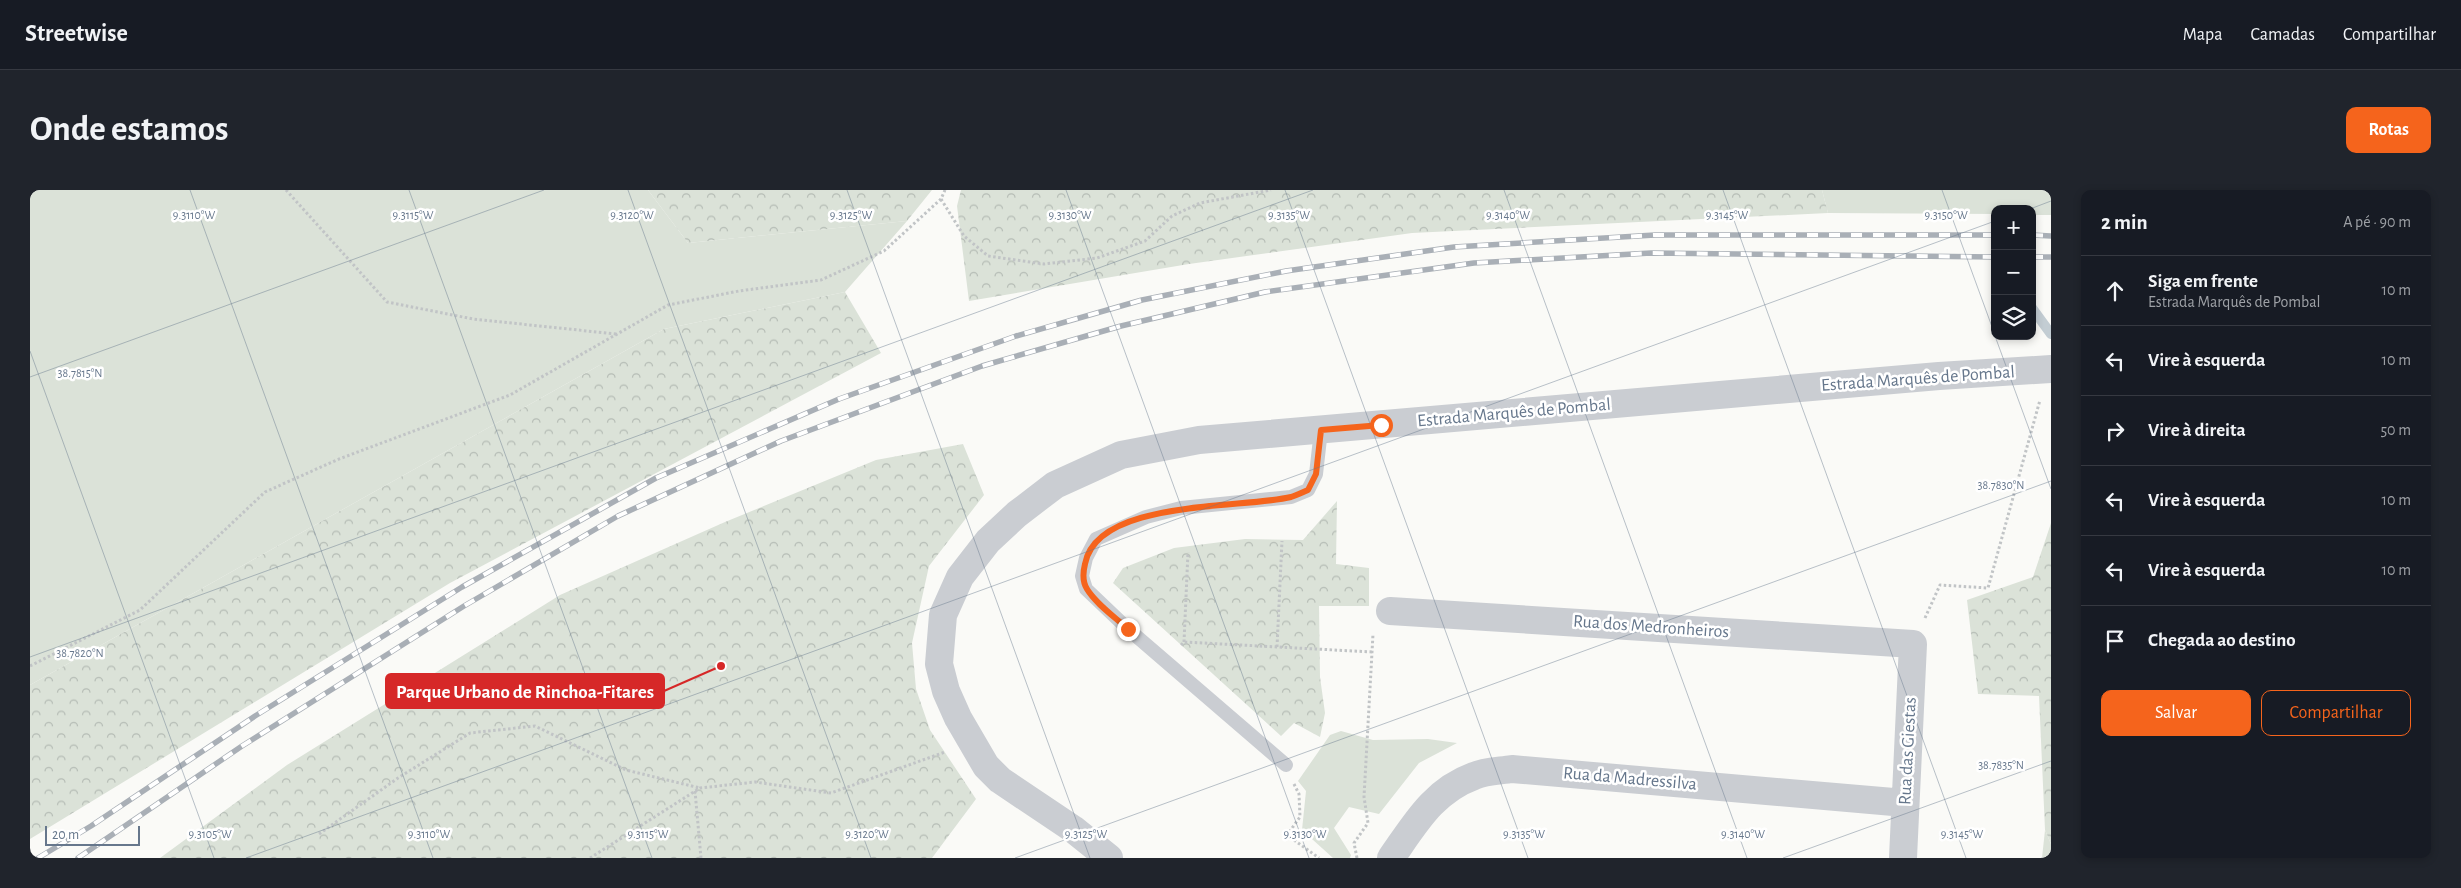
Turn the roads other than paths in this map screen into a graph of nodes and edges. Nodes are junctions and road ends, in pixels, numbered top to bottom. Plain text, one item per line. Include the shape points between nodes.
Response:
1 (2051, 369) edge
2 (1321, 430) junction
3 (1390, 610) road end
4 (1913, 644) joint
5 (1286, 766) road end
6 (1905, 803) junction
7 (1109, 858) edge
8 (1391, 858) edge
9 (1903, 858) edge

1 - 2 street, Estrada Marquês de Pombal
2 - 5 lane via 1316,474 1308,490 1291,497 1181,508 1146,516 1096,539 1086,558 1082,576 1086,589 1128,629
2 - 7 street, Estrada Marquês de Pombal via 1199,440 1121,455 1055,485 988,541 960,577 944,615 939,664 946,691 971,742 986,766 1000,780 1073,829
3 - 4 street, Rua dos Medronheiros
4 - 6 street, Rua das Giestas
6 - 8 street, Rua da Madressilva via 1512,769 1475,775 1444,790 1421,815
6 - 9 street, Rua das Giestas

